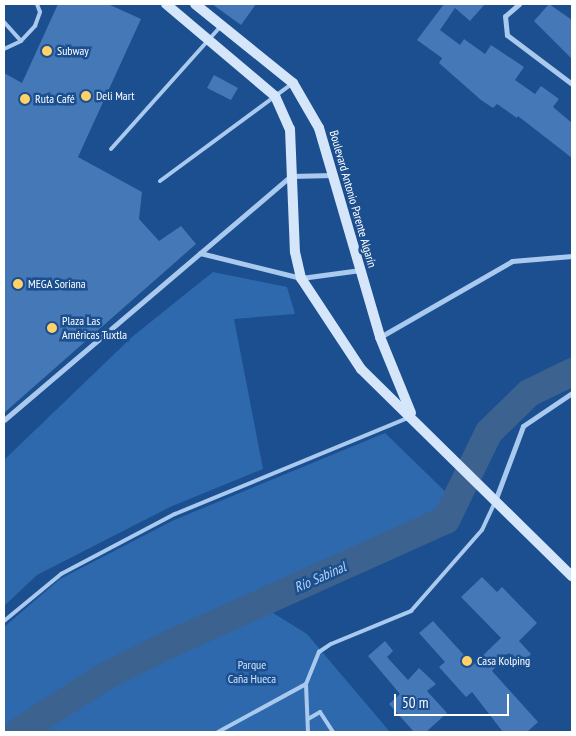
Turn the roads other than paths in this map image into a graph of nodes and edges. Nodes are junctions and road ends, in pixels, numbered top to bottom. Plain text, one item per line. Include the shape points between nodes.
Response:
1 (38, 4) edge
2 (166, 4) edge
3 (195, 4) edge
4 (519, 4) edge
5 (4, 22) edge
6 (222, 25) junction
7 (210, 40) junction
8 (21, 41) junction
9 (4, 49) edge
10 (293, 83) junction
11 (572, 84) edge
12 (274, 96) junction
13 (110, 148) dead end
14 (333, 175) junction
15 (291, 176) junction
16 (160, 181) dead end
17 (200, 253) junction
18 (572, 256) edge
19 (360, 270) junction
20 (301, 278) junction
21 (380, 336) junction
22 (572, 393) edge
23 (415, 419) junction
24 (4, 420) edge
25 (495, 502) junction
26 (572, 576) edge
27 (4, 621) edge
28 (306, 684) junction
29 (308, 719) junction
30 (218, 732) edge
31 (308, 732) edge
32 (333, 732) edge

1 - 8 lane via 40,12 34,26
2 - 7 main road, Boulevard Antonio Parente Algarín
3 - 6 main road, Boulevard Antonio Parente Algarín
4 - 11 street via 505,16 507,36
5 - 8 lane
6 - 7 lane
6 - 10 main road, Boulevard Antonio Parente Algarín
7 - 12 main road, Boulevard Antonio Parente Algarín
7 - 13 lane
8 - 9 lane
10 - 12 lane
10 - 14 main road, Boulevard Antonio Parente Algarín via 319,128
12 - 15 main road, Boulevard Antonio Parente Algarín via 290,129
12 - 16 lane
14 - 15 street
14 - 19 main road, Boulevard Antonio Parente Algarín
15 - 17 street
15 - 20 main road, Boulevard Antonio Parente Algarín
17 - 20 street
17 - 24 street
18 - 21 street via 512,261
19 - 20 street
19 - 21 main road, Boulevard Antonio Parente Algarín
20 - 23 main road, Boulevard Antonio Parente Algarín via 361,369
21 - 23 main road, Boulevard Antonio Parente Algarín
22 - 25 street via 523,426
23 - 25 main road, Boulevard Antonio Parente Algarín
23 - 27 lane via 175,514 60,574
25 - 26 main road, Boulevard Antonio Parente Algarín
25 - 28 lane via 482,530 419,604 330,644 316,659
28 - 29 lane
28 - 30 lane
29 - 31 lane
29 - 32 lane via 320,712

